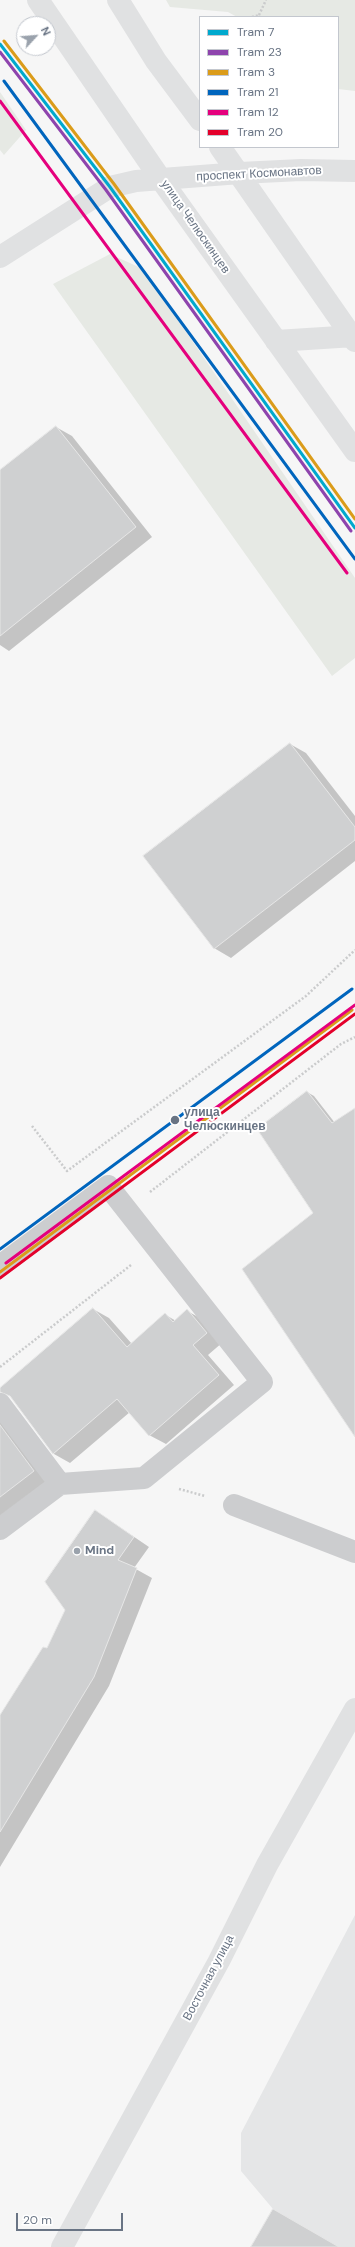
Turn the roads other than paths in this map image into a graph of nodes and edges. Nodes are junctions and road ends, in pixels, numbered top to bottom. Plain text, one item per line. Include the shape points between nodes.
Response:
1 (38, 0) edge
2 (118, 0) edge
3 (199, 119) edge
4 (221, 148) edge
5 (355, 171) edge
6 (240, 173) junction
7 (162, 181) junction
8 (0, 257) edge
9 (354, 338) edge
10 (276, 341) junction
11 (355, 451) edge
12 (0, 1266) edge
13 (0, 1404) edge
14 (60, 1484) junction
15 (234, 1505) road end
16 (0, 1530) edge
17 (355, 1552) edge
18 (355, 1709) edge
19 (62, 2247) edge

1 - 7 main road, улица Челюскинцев
2 - 3 main road via 156,61
4 - 6 main road
5 - 6 main road, проспект Космонавтов
6 - 7 main road, проспект Космонавтов
6 - 9 main road
7 - 8 main road, проспект Космонавтов via 136,181 110,187
7 - 10 main road, улица Челюскинцев
9 - 10 main road
10 - 11 main road, улица Челюскинцев
12 - 14 street via 108,1186 262,1382 144,1478
13 - 14 street
14 - 16 street
15 - 17 street
18 - 19 main road, Восточная улица via 267,1865 219,1962

